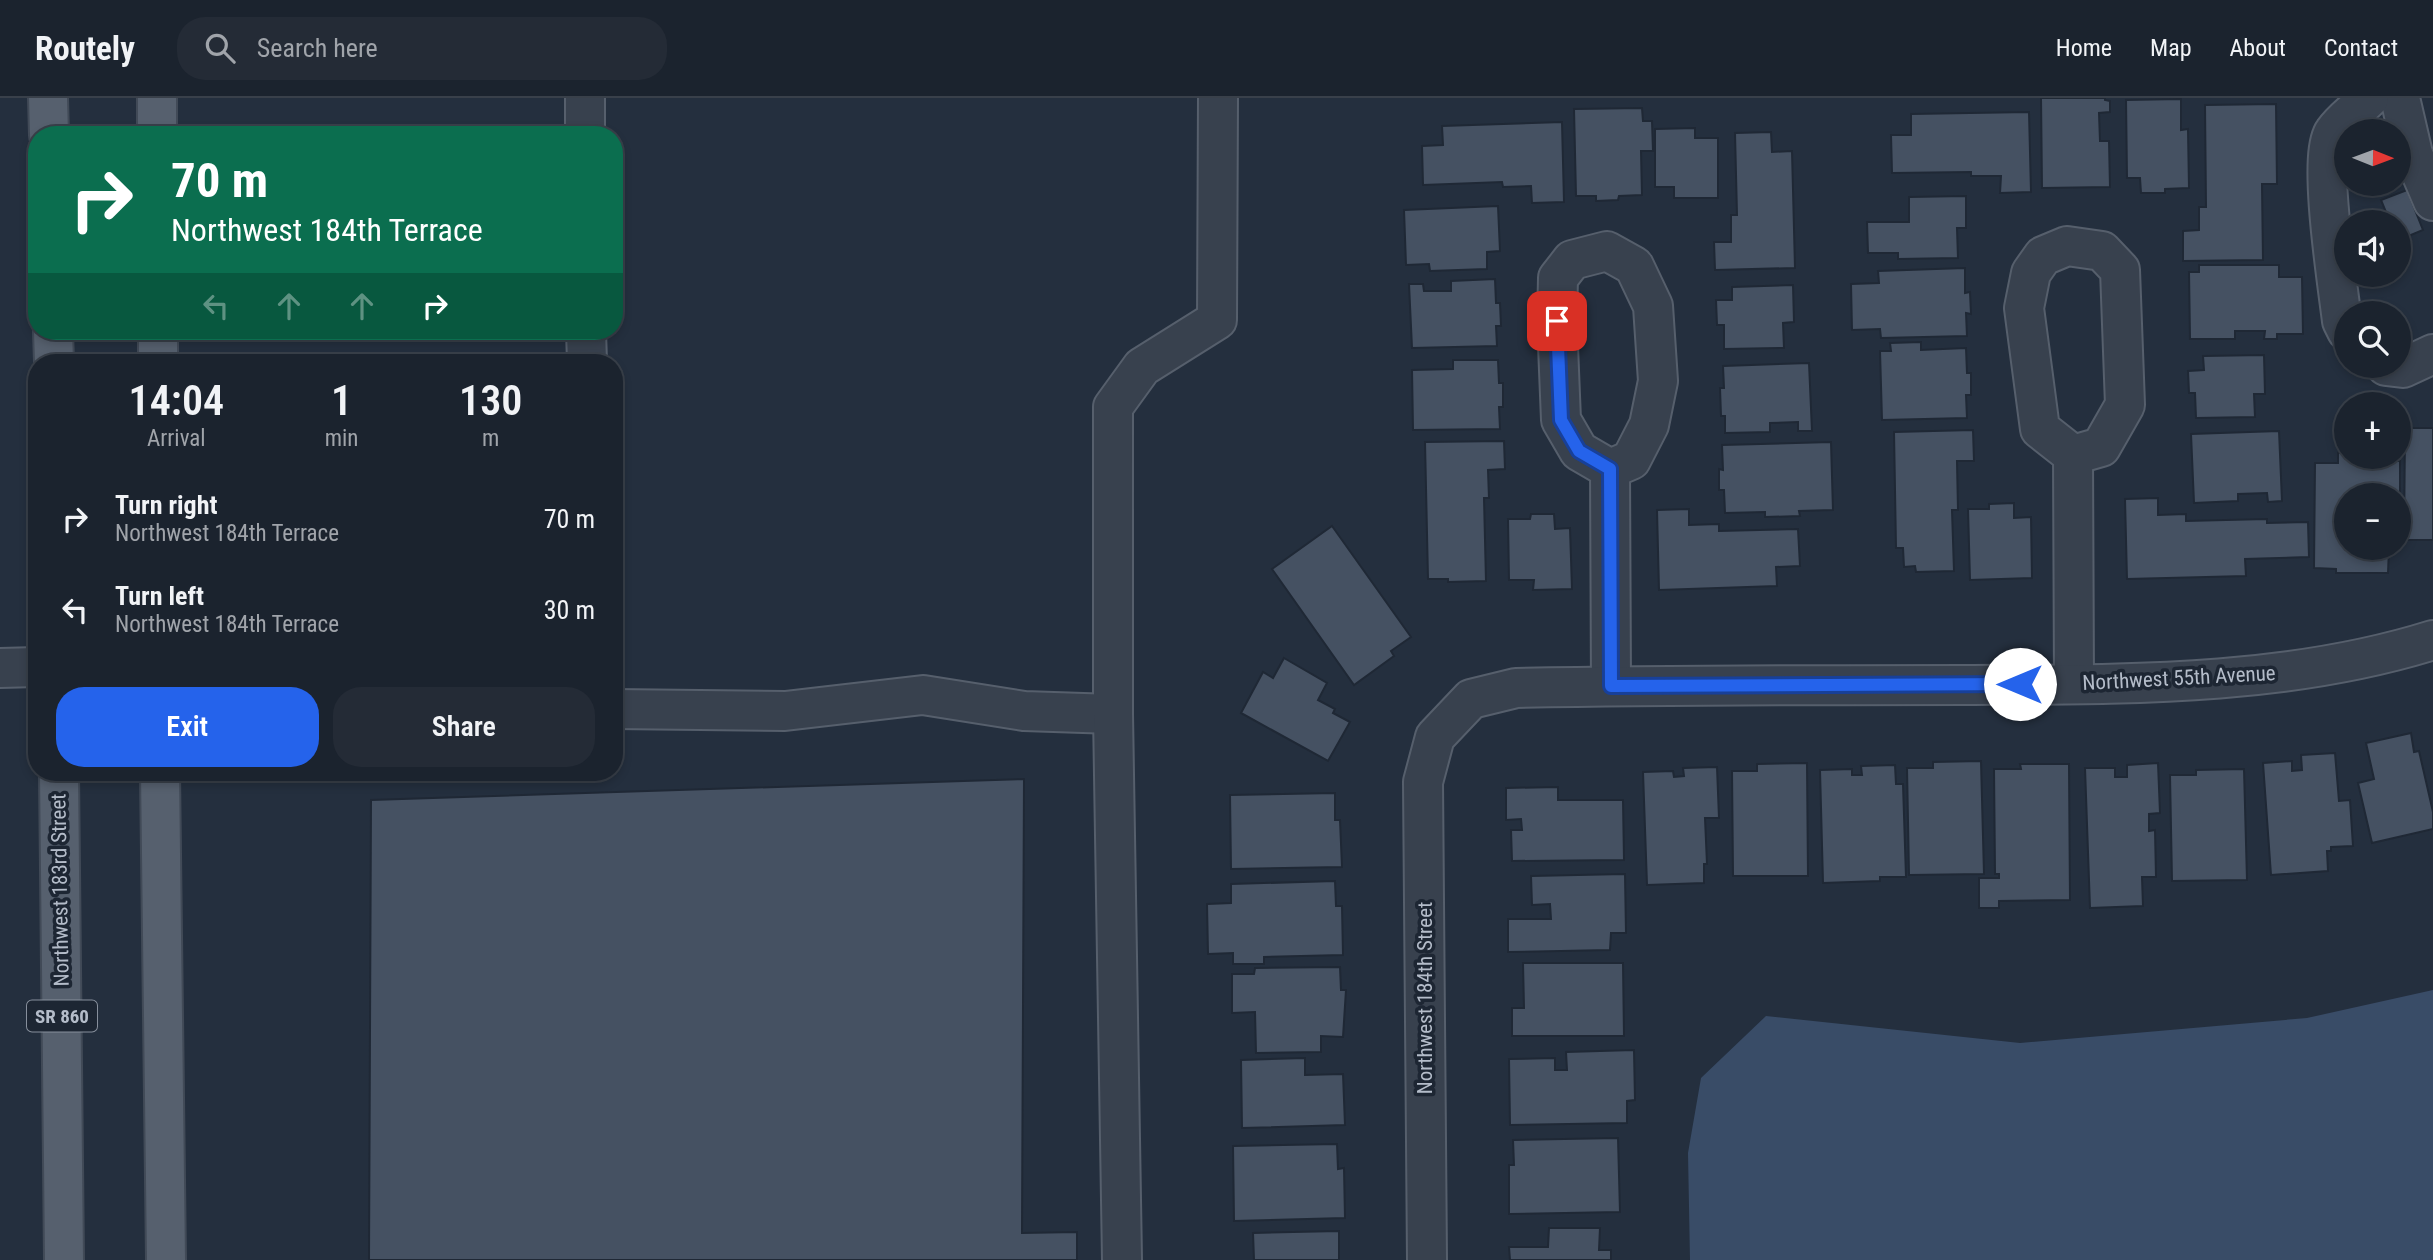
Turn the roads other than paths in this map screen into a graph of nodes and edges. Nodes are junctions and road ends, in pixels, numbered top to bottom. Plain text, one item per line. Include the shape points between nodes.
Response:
1 (48, 98) edge
2 (157, 98) edge
3 (584, 98) edge
4 (1218, 98) edge
5 (2369, 98) edge
6 (2400, 98) edge
7 (49, 126) edge
8 (157, 126) edge
9 (585, 126) edge
10 (2433, 201) edge
11 (2340, 301) edge
12 (2433, 354) edge
13 (2411, 364) edge
14 (2073, 455) junction
15 (1610, 469) junction
16 (2433, 640) edge
17 (28, 667) edge
18 (0, 668) edge
19 (2074, 684) junction
20 (1611, 686) junction
21 (623, 709) edge
22 (1113, 714) junction
23 (1435, 737) joint
24 (59, 781) edge
25 (157, 781) edge
26 (64, 1260) edge
27 (166, 1260) edge
28 (1122, 1260) edge
29 (1427, 1260) edge

1 - 7 main road
2 - 8 main road
3 - 9 street
4 - 22 street via 1217,320 1142,367 1113,407
5 - 11 street via 2332,133 2327,151
6 - 10 street via 2413,154
12 - 13 street
14 - 14 street via 2101,447 2125,404 2120,270 2102,251 2067,246 2043,256 2031,273 2024,307 2040,429
14 - 19 street
15 - 15 street via 1631,460 1649,425 1658,381 1653,306 1634,266 1607,251 1572,260 1558,278 1557,321 1561,420 1579,451
15 - 20 street
16 - 19 street, Northwest 55th Avenue via 2388,654 2260,676
17 - 18 street
19 - 20 street, Northwest 55th Avenue
20 - 23 street, Northwest 55th Avenue via 1516,688 1471,699
21 - 22 street via 785,711 923,695 1024,711
22 - 28 street
23 - 29 street, Northwest 184th Street via 1423,782
24 - 26 main road, Northwest 183rd Street / SR 860
25 - 27 main road

